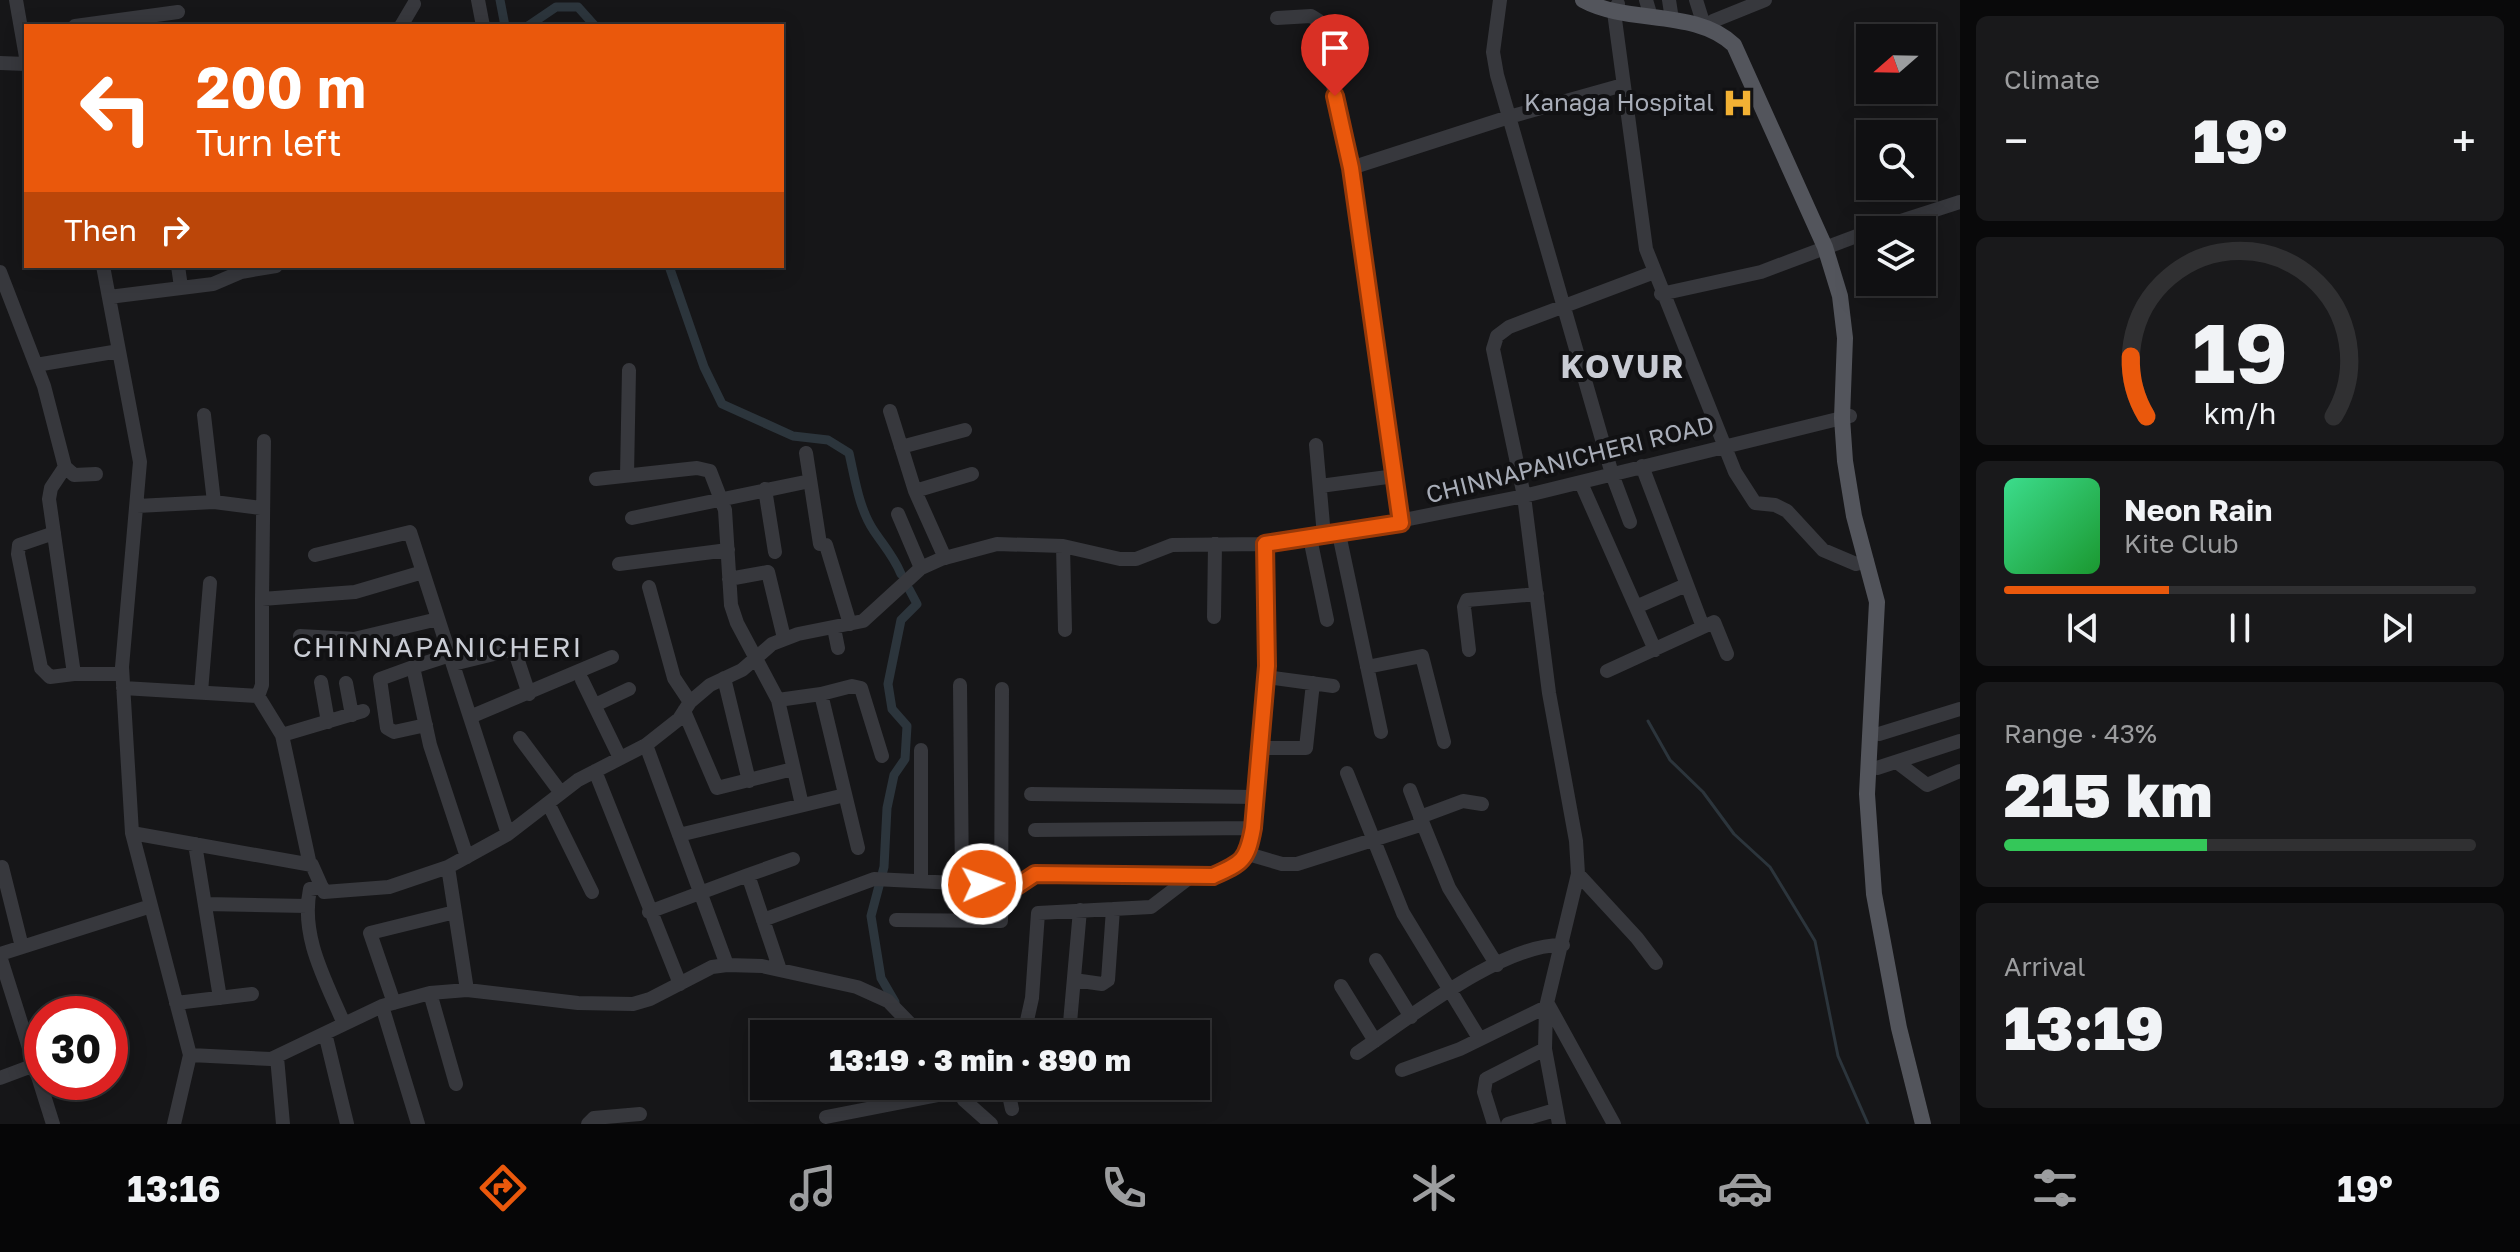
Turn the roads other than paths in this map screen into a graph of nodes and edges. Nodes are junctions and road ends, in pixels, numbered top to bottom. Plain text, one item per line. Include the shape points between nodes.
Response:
1 (16, 0) edge
2 (478, 0) edge
3 (1500, 0) edge
4 (1583, 0) edge
5 (1696, 0) edge
6 (1761, 1) edge
7 (414, 4) dead end
8 (1613, 5) edge
9 (1647, 5) edge
10 (1670, 7) edge
11 (178, 12) dead end
12 (1277, 18) dead end
13 (1707, 20) junction
14 (90, 24) edge
15 (402, 24) edge
16 (483, 24) edge
17 (24, 33) edge
18 (0, 63) edge
19 (24, 64) edge
20 (1623, 85) junction
21 (1509, 117) junction
22 (1351, 168) junction
23 (1960, 202) edge
24 (1916, 216) edge
25 (1856, 235) edge
26 (1829, 245) junction
27 (103, 268) edge
28 (178, 268) edge
29 (264, 268) edge
30 (0, 272) edge
31 (1652, 273) junction
32 (181, 287) junction
33 (1661, 294) junction
34 (109, 297) junction
35 (1563, 306) junction
36 (15, 312) junction
37 (0, 318) edge
38 (119, 351) junction
39 (36, 365) junction
40 (629, 370) dead end
41 (890, 411) dead end
42 (204, 415) dead end
43 (1846, 417) junction
44 (965, 430) dead end
45 (264, 441) dead end
46 (1316, 445) dead end
47 (1723, 445) junction
48 (901, 447) junction
49 (806, 453) dead end
50 (1642, 466) junction
51 (65, 467) junction
52 (96, 474) dead end
53 (972, 474) dead end
54 (1612, 474) junction
55 (627, 475) junction
56 (1395, 476) junction
57 (596, 479) dead end
58 (810, 481) junction
59 (1581, 483) junction
60 (1320, 486) junction
61 (765, 489) junction
62 (915, 491) junction
63 (1524, 496) junction
64 (722, 499) junction
65 (214, 502) junction
66 (137, 506) junction
67 (261, 508) junction
68 (898, 514) dead end
69 (632, 518) dead end
70 (1630, 522) dead end
71 (1401, 523) junction
72 (54, 533) junction
73 (1324, 536) junction
74 (1215, 544) junction
75 (1265, 544) junction
76 (1063, 546) junction
77 (728, 550) junction
78 (775, 552) dead end
79 (315, 555) dead end
80 (945, 558) junction
81 (1867, 561) junction
82 (619, 564) dead end
83 (921, 568) junction
84 (423, 572) junction
85 (729, 579) junction
86 (210, 583) dead end
87 (1686, 585) junction
88 (649, 587) dead end
89 (1537, 594) junction
90 (262, 599) junction
91 (1636, 607) junction
92 (1214, 617) dead end
93 (438, 619) junction
94 (1327, 620) dead end
95 (850, 624) junction
96 (1703, 627) junction
97 (834, 628) junction
98 (1065, 630) dead end
99 (300, 636) dead end
100 (784, 638) junction
101 (838, 648) dead end
102 (1469, 650) dead end
103 (1655, 650) junction
104 (1727, 654) dead end
105 (612, 657) dead end
106 (755, 659) junction
107 (451, 660) junction
108 (413, 667) junction
109 (1367, 667) junction
110 (1607, 671) dead end
111 (74, 674) junction
112 (1266, 677) junction
113 (724, 678) junction
114 (582, 680) dead end
115 (122, 681) junction
116 (321, 682) dead end
117 (346, 683) dead end
118 (1313, 683) junction
119 (960, 685) dead end
120 (1333, 686) dead end
121 (629, 689) dead end
122 (1002, 689) dead end
123 (201, 692) junction
124 (529, 694) junction
125 (821, 694) junction
126 (258, 696) junction
127 (778, 700) junction
128 (595, 705) junction
129 (687, 706) junction
130 (1960, 709) edge
131 (470, 717) junction
132 (328, 722) junction
133 (426, 725) junction
134 (1381, 732) dead end
135 (1879, 734) junction
136 (282, 735) junction
137 (520, 738) dead end
138 (1960, 741) edge
139 (1444, 742) dead end
140 (646, 745) junction
141 (1260, 748) junction
142 (921, 750) dead end
143 (882, 756) dead end
144 (620, 758) junction
145 (1898, 763) junction
146 (1877, 768) junction
147 (793, 769) junction
148 (595, 771) junction
149 (1960, 771) edge
150 (1347, 773) dead end
151 (749, 781) junction
152 (1410, 790) dead end
153 (561, 793) junction
154 (1031, 794) dead end
155 (845, 795) junction
156 (1255, 797) junction
157 (548, 803) junction
158 (1482, 804) dead end
159 (802, 805) junction
160 (1421, 821) junction
161 (1253, 828) junction
162 (1035, 830) dead end
163 (132, 833) junction
164 (508, 834) junction
165 (679, 835) junction
166 (1372, 840) junction
167 (195, 844) junction
168 (858, 848) dead end
169 (1248, 854) junction
170 (467, 857) junction
171 (793, 859) dead end
172 (310, 865) junction
173 (2, 867) dead end
174 (448, 867) junction
175 (1578, 874) junction
176 (748, 875) junction
177 (1189, 878) junction
178 (921, 881) junction
179 (962, 883) junction
180 (1002, 885) junction
181 (322, 887) junction
182 (592, 892) dead end
183 (701, 893) junction
184 (205, 904) junction
185 (151, 906) junction
186 (307, 906) junction
187 (1113, 909) junction
188 (1080, 910) junction
189 (455, 912) junction
190 (649, 912) junction
191 (763, 920) junction
192 (896, 920) dead end
193 (1563, 945) junction
194 (22, 947) junction
195 (0, 955) edge
196 (1376, 960) dead end
197 (1656, 963) dead end
198 (727, 965) junction
199 (1497, 965) junction
200 (780, 970) junction
201 (1074, 980) junction
202 (680, 984) junction
203 (1341, 986) dead end
204 (467, 990) junction
205 (1449, 991) junction
206 (430, 993) junction
207 (252, 994) dead end
208 (220, 998) junction
209 (176, 1003) junction
210 (388, 1004) junction
211 (1547, 1005) junction
212 (1411, 1017) junction
213 (906, 1020) edge
214 (1027, 1020) edge
215 (1070, 1020) edge
216 (344, 1024) junction
217 (325, 1033) junction
218 (24, 1038) edge
219 (1479, 1038) junction
220 (1375, 1041) junction
221 (1545, 1049) junction
222 (1357, 1053) dead end
223 (190, 1055) junction
224 (277, 1057) junction
225 (24, 1069) edge
226 (1402, 1070) dead end
227 (0, 1078) edge
228 (456, 1084) dead end
229 (44, 1100) edge
230 (903, 1100) edge
231 (968, 1100) edge
232 (1010, 1100) edge
233 (1012, 1109) dead end
234 (640, 1114) dead end
235 (826, 1117) dead end
236 (1557, 1117) edge
237 (53, 1124) edge
238 (174, 1124) edge
239 (283, 1124) edge
240 (347, 1124) edge
241 (418, 1124) edge
242 (588, 1124) edge
243 (991, 1124) edge
244 (1494, 1124) edge
245 (1508, 1124) edge
246 (1614, 1124) edge
247 (1923, 1124) edge
248 (1931, 1124) edge

1 - 17 street
2 - 16 street
3 - 21 street via 1493,52
4 - 8 main road
5 - 13 street
6 - 13 street
7 - 15 street
8 - 9 main road
8 - 20 street
8 - 26 main road via 1710,29 1734,45
9 - 10 main road
10 - 13 main road
11 - 14 street
12 - 22 street via 1311,16 1319,21
13 - 26 main road via 1740,40 1752,59
18 - 19 street
20 - 21 street
20 - 31 street
21 - 22 street
21 - 35 street
22 - 56 street
23 - 24 street
25 - 26 street
26 - 33 street via 1761,272
26 - 43 main road via 1845,338
27 - 34 street
28 - 32 street
29 - 32 street via 213,284
30 - 36 street
31 - 33 street
31 - 35 street
32 - 34 street
33 - 47 street
34 - 38 street
35 - 54 street
35 - 63 street via 1509,327 1497,336 1493,349
36 - 37 street
36 - 39 street
38 - 39 street
38 - 66 street via 140,462
39 - 51 street
40 - 55 street
41 - 48 street
42 - 65 street
43 - 47 street, CHINNAPANICHERI ROAD
43 - 81 main road via 1854,516
43 - 135 main road via 1861,514 1886,608
44 - 48 street
45 - 67 street
46 - 60 street
47 - 50 street, CHINNAPANICHERI ROAD
47 - 81 street via 1755,503 1787,511 1818,548 1856,564
48 - 62 street
49 - 58 street
50 - 54 street, CHINNAPANICHERI ROAD
50 - 87 street
51 - 52 street via 74,475
51 - 72 street via 51,488
53 - 62 street
54 - 59 street, CHINNAPANICHERI ROAD
54 - 70 street
55 - 57 street
55 - 64 street via 704,469 716,481
56 - 60 street
56 - 71 street
58 - 61 street
58 - 95 street via 823,545
59 - 63 street, CHINNAPANICHERI ROAD
59 - 91 street
60 - 73 street
61 - 64 street
61 - 78 street
62 - 80 street
63 - 71 street, CHINNAPANICHERI ROAD
63 - 89 street
64 - 69 street
64 - 77 street
65 - 66 street
65 - 67 street
66 - 115 street
67 - 90 street
68 - 83 street
71 - 73 street, CHINNAPANICHERI ROAD
72 - 111 street
72 - 111 street via 19,545 18,554 41,668 50,677
73 - 75 street, CHINNAPANICHERI ROAD
73 - 94 street
73 - 109 street
74 - 75 street, CHINNAPANICHERI ROAD
74 - 76 street, CHINNAPANICHERI ROAD via 1172,545 1136,559
74 - 92 street
75 - 112 street
76 - 80 street, CHINNAPANICHERI ROAD via 997,544
76 - 98 street
77 - 82 street
77 - 85 street
79 - 84 street via 408,531
80 - 83 street, CHINNAPANICHERI ROAD
81 - 247 main road via 1877,602 1867,794 1873,892
83 - 95 street, CHINNAPANICHERI ROAD via 863,621
84 - 90 street via 355,592
84 - 93 street
85 - 100 street via 768,572
85 - 106 street via 737,623
86 - 123 street
87 - 91 street
87 - 96 street
88 - 129 street
89 - 102 street via 1467,600
89 - 175 street
90 - 126 street
91 - 103 street
93 - 99 street via 354,639
93 - 107 street
95 - 97 street, CHINNAPANICHERI ROAD
96 - 103 street
96 - 104 street via 1714,622
97 - 100 street, CHINNAPANICHERI ROAD
97 - 101 street
100 - 106 street, CHINNAPANICHERI ROAD
103 - 110 street
105 - 124 street
106 - 113 street, CHINNAPANICHERI ROAD
106 - 127 street
107 - 108 street
107 - 124 street via 514,649
107 - 131 street
108 - 133 street
108 - 133 street via 380,679 387,728 394,732
109 - 134 street
109 - 139 street via 1422,656
111 - 115 street
112 - 118 street
112 - 141 street
113 - 129 street, CHINNAPANICHERI ROAD
113 - 151 street
114 - 128 street
115 - 123 street
115 - 163 street
116 - 132 street
117 - 132 street via 357,713
118 - 120 street
118 - 141 street via 1306,748
119 - 179 street
121 - 128 street
122 - 180 street
123 - 126 street
124 - 131 street
125 - 127 street
125 - 143 street via 861,688
125 - 155 street
126 - 136 street
127 - 147 street
128 - 144 street
129 - 140 street, CHINNAPANICHERI ROAD
129 - 151 street via 714,785 722,789
130 - 135 street
131 - 164 street
132 - 136 street
133 - 170 street
135 - 146 main road
136 - 172 street
137 - 153 street
138 - 145 street
140 - 144 street, CHINNAPANICHERI ROAD
140 - 165 street
141 - 156 street
142 - 178 street
144 - 148 street, CHINNAPANICHERI ROAD
145 - 146 street
145 - 149 street via 1927,785
146 - 248 main road via 1881,893
147 - 151 street
147 - 159 street
148 - 153 street, CHINNAPANICHERI ROAD
148 - 190 street
150 - 166 street
152 - 160 street
153 - 157 street, CHINNAPANICHERI ROAD
154 - 156 street
155 - 159 street
155 - 168 street
156 - 161 street
157 - 164 street, CHINNAPANICHERI ROAD
157 - 182 street
158 - 160 street via 1463,801
159 - 165 street
160 - 166 street
160 - 199 street via 1449,888
161 - 162 street
161 - 169 street
163 - 167 street
163 - 185 street
164 - 170 street, CHINNAPANICHERI ROAD
165 - 183 street
166 - 169 street via 1288,865
166 - 205 street via 1403,913
167 - 172 street
167 - 184 street
169 - 177 street via 1213,876
170 - 174 street, CHINNAPANICHERI ROAD
171 - 176 street
172 - 181 street
173 - 194 street
174 - 181 street, CHINNAPANICHERI ROAD via 389,887 324,892
174 - 189 street
175 - 193 street
175 - 197 street
176 - 183 street
176 - 191 street
177 - 180 street via 1035,874 1017,886
177 - 187 street via 1151,907
178 - 179 street
178 - 191 street via 874,879
179 - 180 street
180 - 192 street via 1001,921
181 - 186 street via 310,889
183 - 190 street
183 - 198 street
184 - 186 street
184 - 208 street
185 - 194 street
185 - 209 street
186 - 216 street via 312,946
187 - 188 street
187 - 201 street via 1108,980
188 - 201 street
188 - 214 street via 1038,913
189 - 204 street
189 - 210 street via 370,933
190 - 202 street
191 - 200 street
193 - 199 street via 1537,946
193 - 211 street
194 - 195 street
195 - 218 street
196 - 212 street
198 - 200 street
198 - 202 street
199 - 205 street
200 - 213 street via 857,987 888,1001
201 - 215 street
202 - 204 street via 633,1004
203 - 220 street
204 - 206 street
205 - 212 street
205 - 219 street
206 - 210 street
206 - 228 street
207 - 208 street
208 - 209 street
209 - 223 street
210 - 216 street
210 - 241 street
211 - 219 street
211 - 221 street
211 - 246 street
212 - 220 street
216 - 217 street
217 - 224 street
217 - 240 street
219 - 226 street
220 - 222 street
221 - 236 street
221 - 244 street via 1486,1079 1484,1092
223 - 224 street
223 - 238 street
224 - 239 street
225 - 227 street
229 - 237 street
230 - 235 street
231 - 243 street
232 - 233 street
234 - 242 street via 594,1118
236 - 245 street

